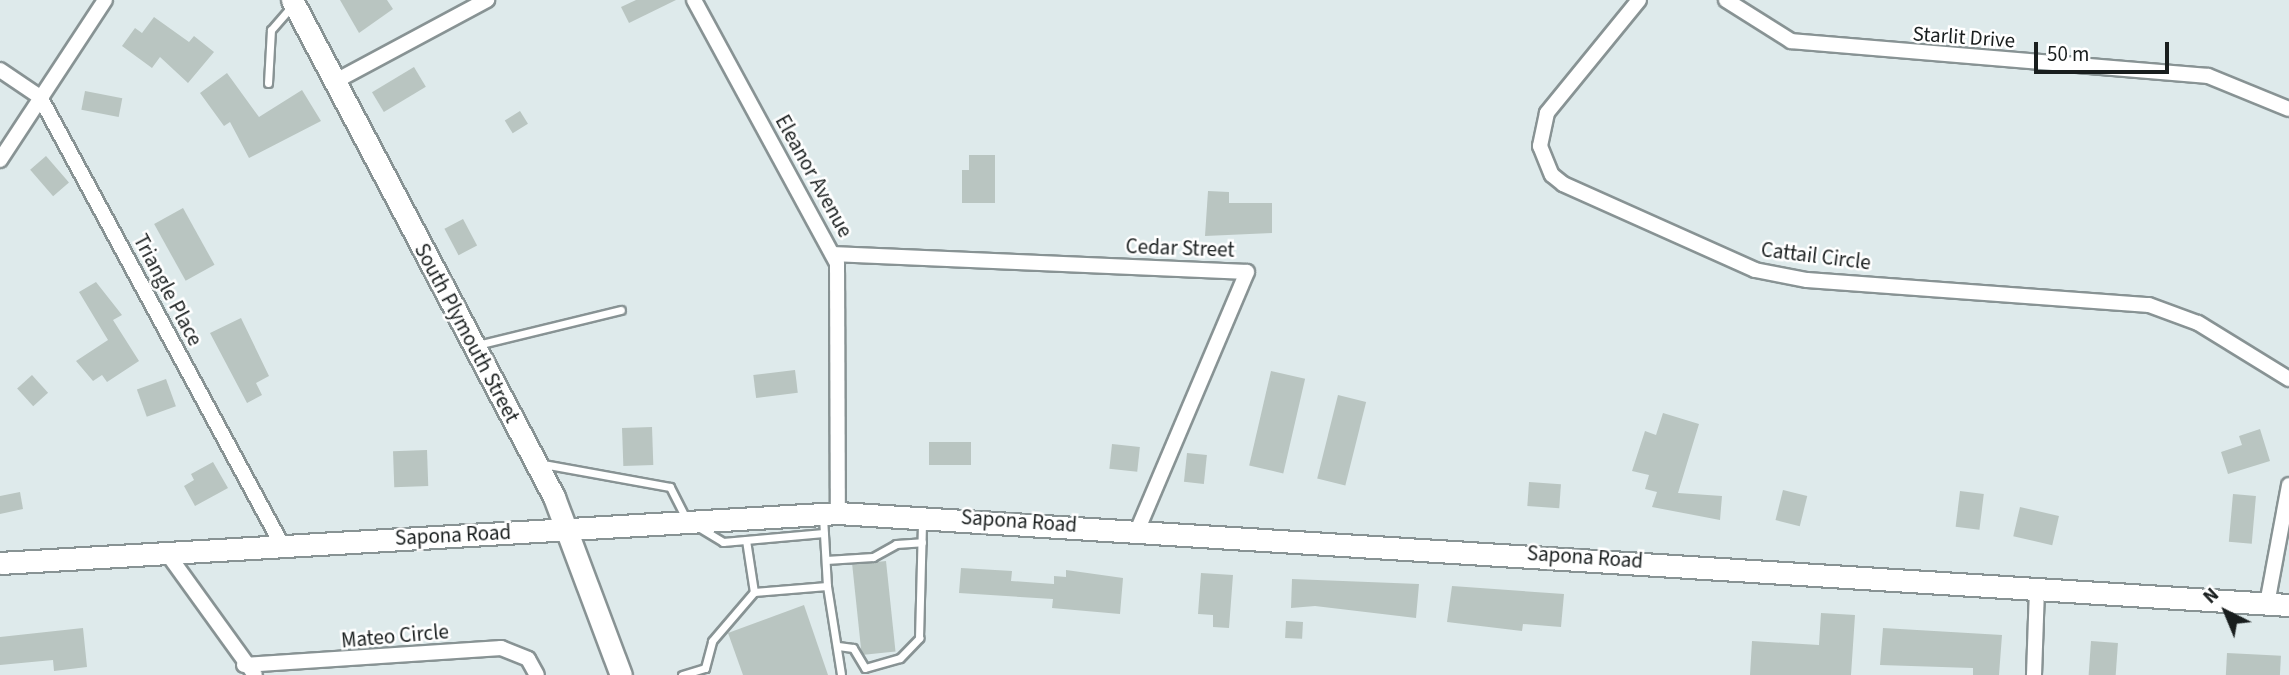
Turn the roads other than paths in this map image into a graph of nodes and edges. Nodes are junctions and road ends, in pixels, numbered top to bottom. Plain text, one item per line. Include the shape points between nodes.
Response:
1 (104, 0) edge
2 (487, 0) edge
3 (694, 0) edge
4 (1639, 0) edge
5 (1726, 0) edge
6 (294, 2) edge
7 (0, 70) edge
8 (334, 82) junction
9 (268, 83) dead end
10 (40, 97) junction
11 (2289, 109) edge
12 (0, 160) edge
13 (833, 254) junction
14 (621, 310) dead end
15 (473, 345) junction
16 (2289, 379) edge
17 (535, 463) junction
18 (2289, 485) edge
19 (922, 516) junction
20 (686, 520) junction
21 (829, 520) junction
22 (567, 528) junction
23 (1138, 529) junction
24 (746, 540) junction
25 (922, 542) junction
26 (282, 545) junction
27 (167, 553) junction
28 (826, 560) junction
29 (0, 563) edge
30 (827, 586) junction
31 (2037, 589) junction
32 (754, 592) junction
33 (2267, 604) junction
34 (2289, 606) edge
35 (838, 646) junction
36 (250, 670) edge
37 (841, 674) edge
38 (537, 675) edge
39 (621, 675) edge
40 (682, 675) edge
41 (2034, 675) edge

1 - 10 street
2 - 8 street
3 - 13 street, Eleanor Avenue
4 - 16 street, Cattail Circle via 1546,113 1540,146 1548,168 1563,184 1755,270 1807,280 2149,305 2198,323
5 - 11 street, Starlit Drive via 1791,41 2189,73 2228,81
6 - 8 street, South Plymouth Street
6 - 9 lane via 271,30
7 - 10 street, Triangle Place
8 - 15 street, South Plymouth Street
10 - 12 street
10 - 26 street, Triangle Place
13 - 21 street, Eleanor Avenue via 837,263
13 - 23 street, Cedar Street via 1247,272
14 - 15 lane
15 - 17 street, South Plymouth Street
17 - 20 lane via 670,487
17 - 22 street, South Plymouth Street
18 - 33 street
19 - 21 street, Sapona Road
19 - 23 street, Sapona Road
19 - 25 lane
20 - 21 street, Sapona Road
20 - 22 street, Sapona Road
20 - 24 lane via 723,542
21 - 24 lane
21 - 28 lane
22 - 26 street, Sapona Road
22 - 39 street, South Plymouth Street
23 - 31 street, Sapona Road
24 - 32 lane
25 - 28 lane via 896,544 873,557
25 - 35 lane via 919,639 900,658 866,668 853,648
26 - 27 street, Sapona Road
27 - 29 street, Sapona Road
27 - 36 street, Mateo Circle
28 - 30 lane
30 - 32 lane
30 - 35 lane
31 - 33 street, Sapona Road
31 - 41 street
32 - 40 lane via 712,641 705,668
33 - 34 street, Sapona Road
35 - 37 lane
36 - 38 street, Mateo Circle via 501,648 528,659

